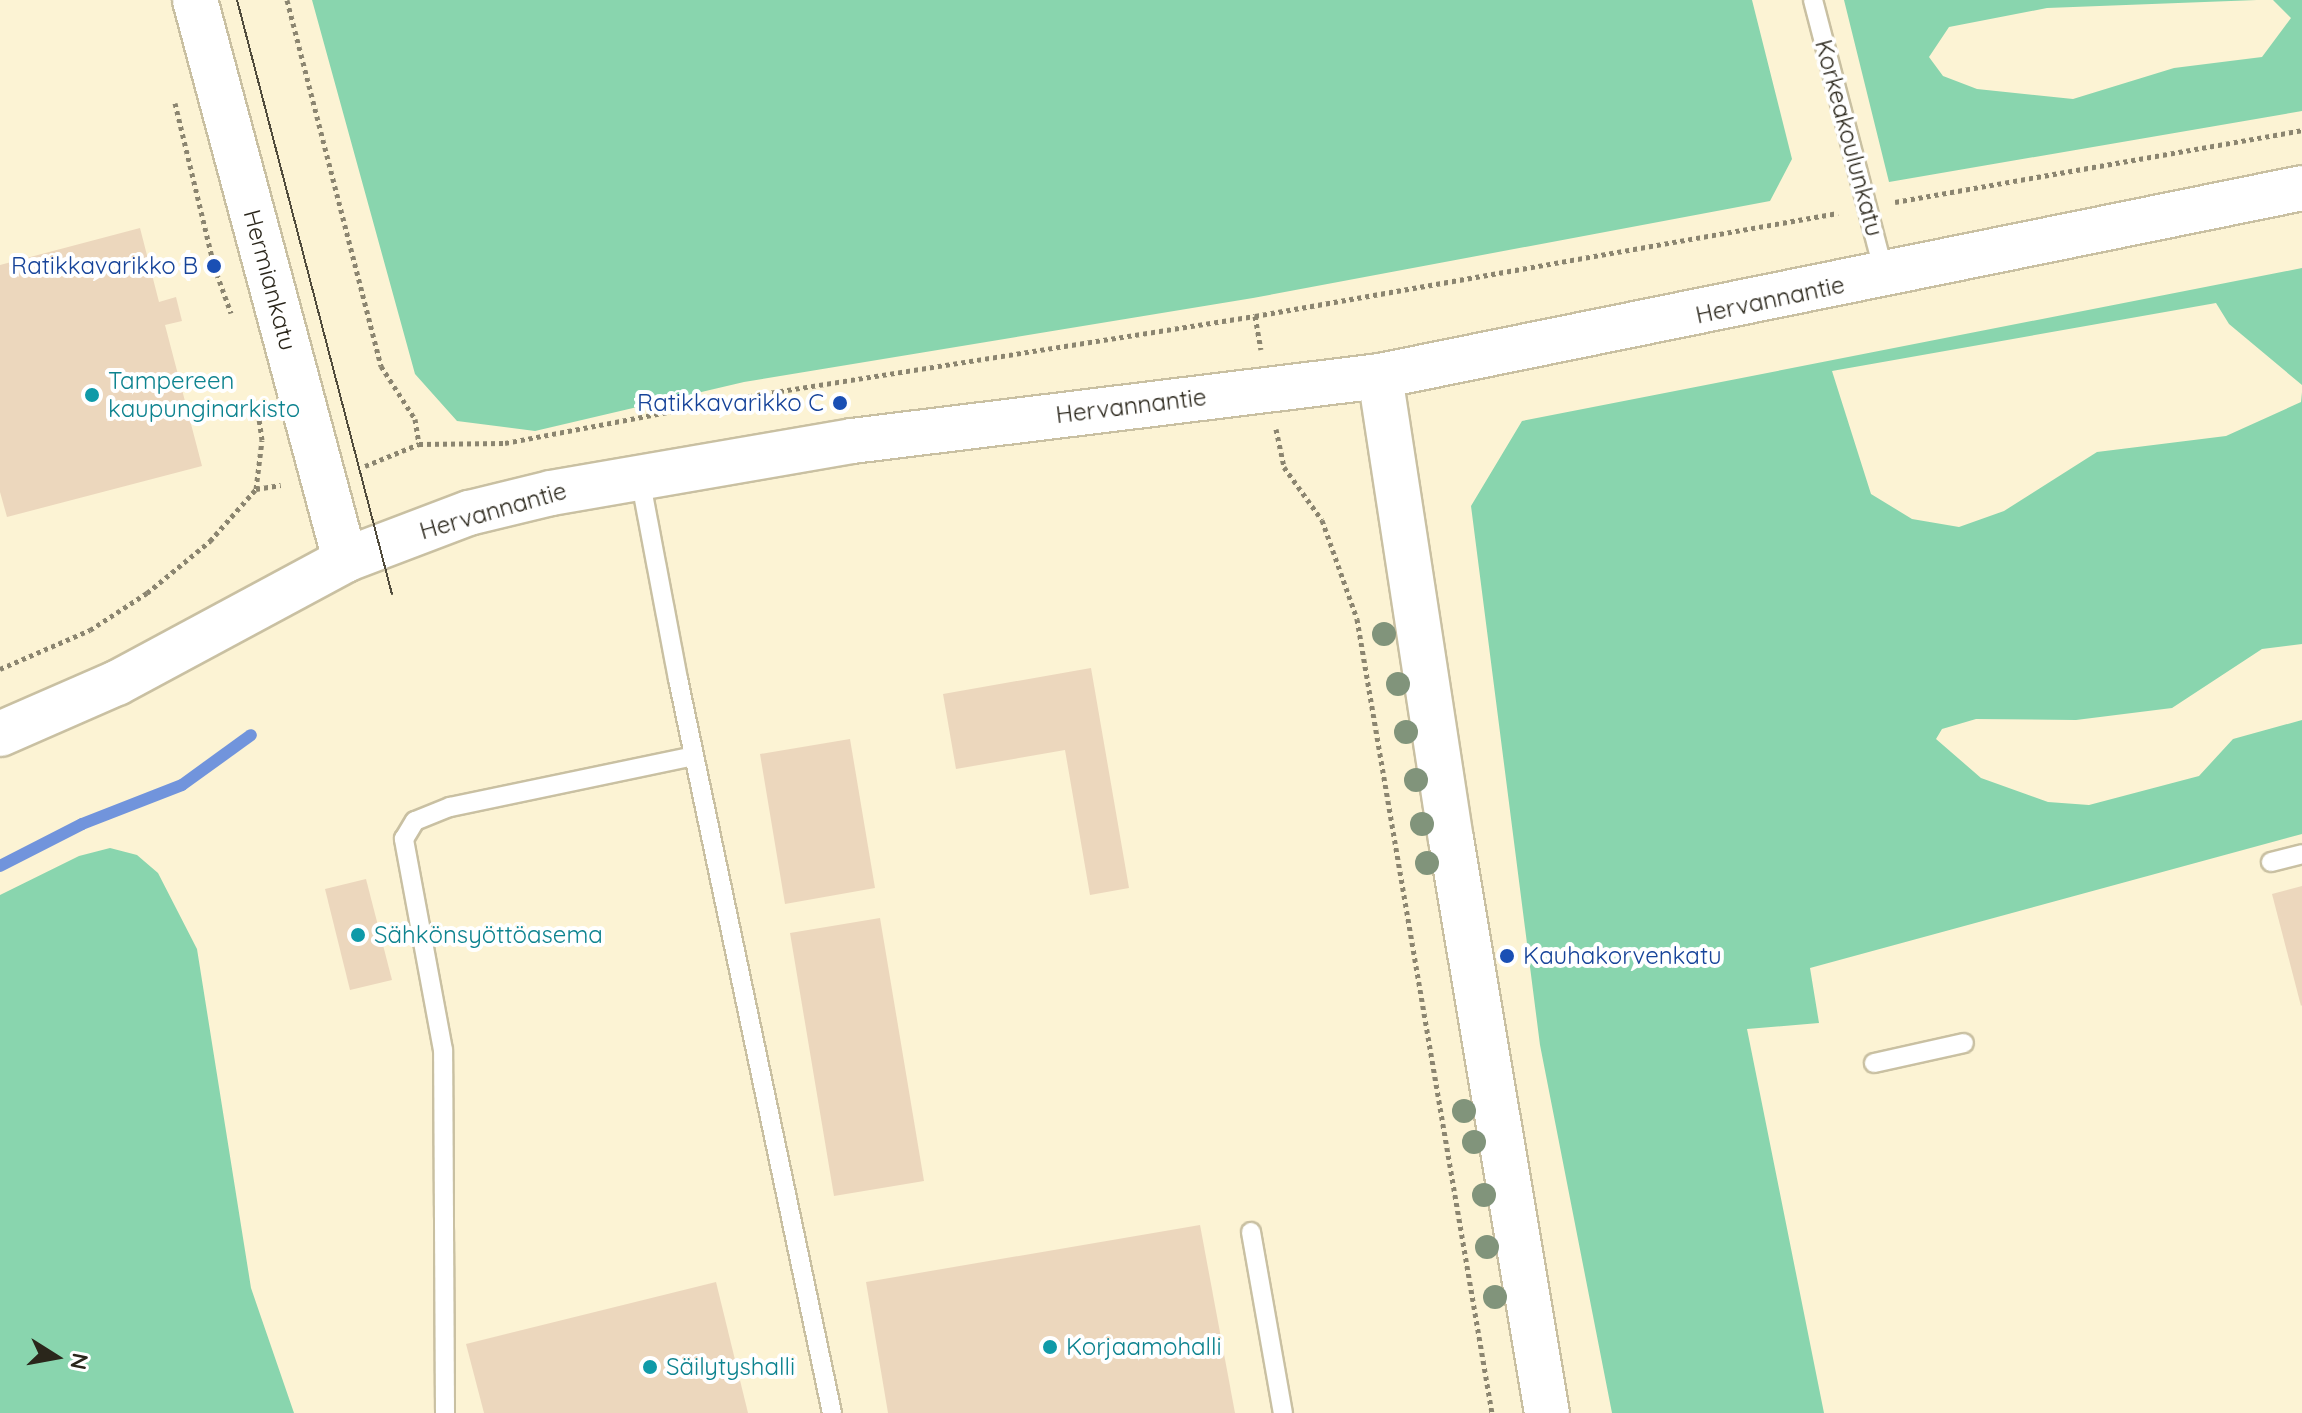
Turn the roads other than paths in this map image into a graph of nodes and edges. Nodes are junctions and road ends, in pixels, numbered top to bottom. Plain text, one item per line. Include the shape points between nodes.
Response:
1 (195, 0) edge
2 (1813, 0) edge
3 (2302, 188) edge
4 (1885, 277) junction
5 (1380, 376) junction
6 (640, 475) junction
7 (345, 560) junction
8 (0, 734) edge
9 (694, 756) junction
10 (2302, 854) edge
11 (2271, 862) dead end
12 (1964, 1043) dead end
13 (1874, 1063) dead end
14 (1251, 1232) dead end
15 (445, 1413) edge
16 (832, 1413) edge
17 (1283, 1413) edge
18 (1547, 1413) edge

1 - 7 main road, Hermiankatu
2 - 4 lane, Korkeakoulunkatu
3 - 4 main road, Hervannantie
4 - 5 main road, Hervannantie
5 - 6 main road, Hervannantie via 852,441
5 - 18 main road
6 - 7 main road, Hervannantie via 469,513
6 - 9 lane
7 - 8 main road, Hervannantie via 104,690
9 - 15 lane via 450,807 424,815 408,828 405,853 443,1050
9 - 16 lane
10 - 11 lane
12 - 13 lane
14 - 17 lane

